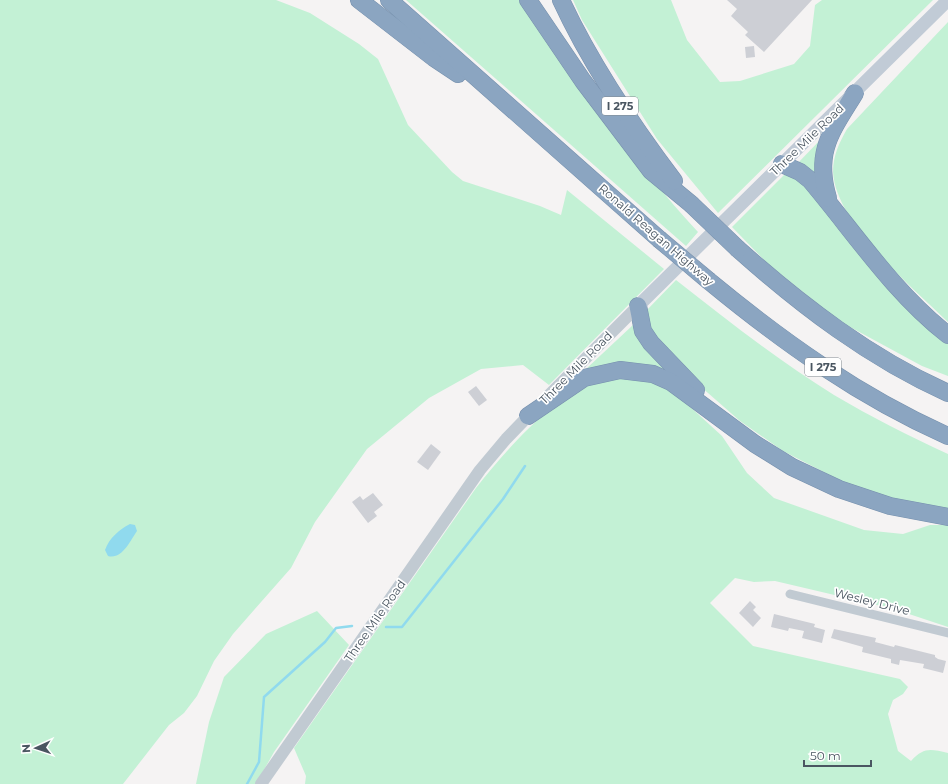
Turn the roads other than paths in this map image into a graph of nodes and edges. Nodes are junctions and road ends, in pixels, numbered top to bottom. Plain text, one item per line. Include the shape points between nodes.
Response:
1 (359, 0) edge
2 (388, 0) edge
3 (528, 0) edge
4 (561, 0) edge
5 (948, 0) edge
6 (855, 93) junction
7 (510, 109) junction
8 (782, 164) junction
9 (829, 202) junction
10 (691, 204) junction
11 (638, 306) junction
12 (948, 334) edge
13 (948, 393) edge
14 (528, 416) junction
15 (721, 418) junction
16 (948, 436) edge
17 (948, 517) edge
18 (790, 594) dead end
19 (948, 633) edge
20 (261, 784) edge

1 - 7 highway via 434,58
2 - 7 highway, Ronald Reagan Highway / I 275
3 - 10 highway via 582,81 651,170
4 - 10 highway, I 275 via 604,81 641,138
5 - 6 main road, Three Mile Road
6 - 8 main road, Three Mile Road
6 - 9 highway via 826,145 822,171
7 - 16 highway, Ronald Reagan Highway / I 275, bridge via 659,239 786,342 864,394
8 - 9 highway via 810,180
8 - 11 main road, Three Mile Road
9 - 12 highway via 895,284
10 - 13 highway, I 275, bridge via 786,292 857,343
11 - 14 street, Three Mile Road
11 - 15 highway via 643,331 651,343
14 - 15 highway via 584,378 620,370 653,374 671,382
14 - 20 street, Three Mile Road via 480,470
15 - 17 highway via 755,444 792,467 839,489 890,506
18 - 19 street, Wesley Drive

